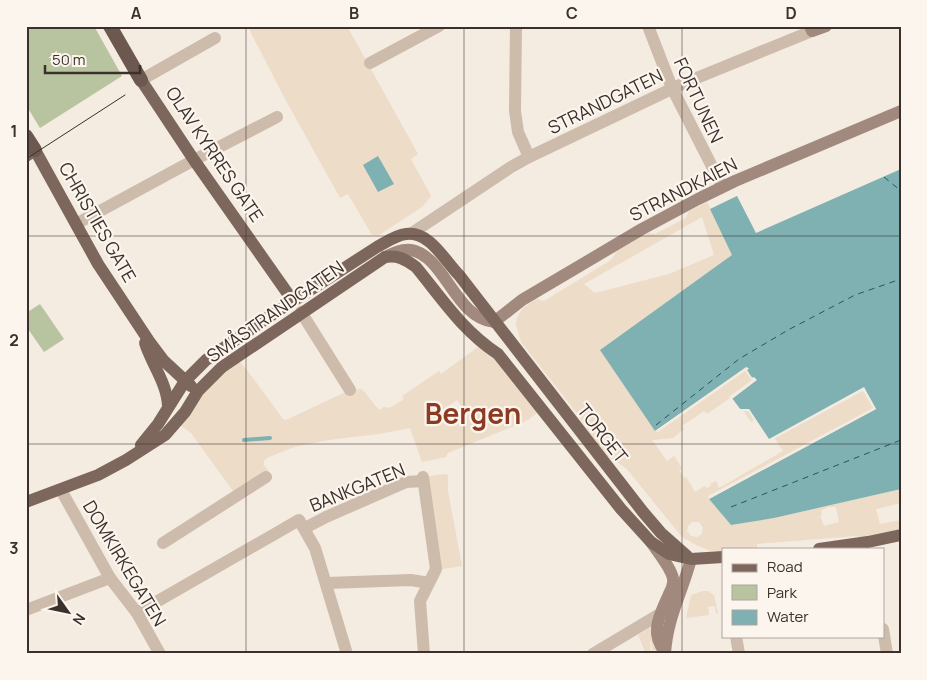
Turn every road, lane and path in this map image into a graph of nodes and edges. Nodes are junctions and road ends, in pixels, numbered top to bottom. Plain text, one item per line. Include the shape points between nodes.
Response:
1 (110, 26) edge
2 (439, 26) edge
3 (516, 26) edge
4 (648, 26) edge
5 (826, 26) edge
6 (811, 28) edge
7 (215, 38) dead end
8 (370, 63) dead end
9 (141, 80) junction
10 (672, 88) junction
11 (901, 111) edge
12 (278, 118) dead end
13 (26, 136) edge
14 (31, 153) edge
15 (529, 157) junction
16 (191, 161) junction
17 (722, 186) junction
18 (76, 224) junction
19 (412, 233) junction
20 (385, 257) junction
21 (293, 301) junction
22 (301, 312) junction
23 (494, 322) junction
24 (139, 326) junction
25 (215, 352) junction
26 (185, 380) junction
27 (350, 390) dead end
28 (198, 391) junction
29 (168, 406) junction
30 (126, 460) junction
31 (266, 477) dead end
32 (60, 490) junction
33 (26, 502) edge
34 (302, 524) junction
35 (901, 535) edge
36 (650, 542) junction
37 (163, 543) dead end
38 (869, 545) edge
39 (832, 548) edge
40 (722, 556) edge
41 (691, 559) junction
42 (110, 578) junction
43 (327, 583) junction
44 (429, 583) junction
45 (26, 610) edge
46 (137, 614) junction
47 (660, 614) junction
48 (884, 635) edge
49 (736, 638) edge
50 (665, 653) edge
51 (160, 654) edge
52 (347, 654) edge
53 (424, 654) edge
54 (593, 654) edge
55 (738, 654) edge
56 (887, 654) edge

1 - 9 highway, OLAV KYRRES GATE
2 - 8 street
3 - 15 street via 515,111 518,132
4 - 10 street, FORTUNEN
5 - 6 main road, STRANDGATEN
6 - 10 street, STRANDGATEN
7 - 9 street
9 - 16 main road, OLAV KYRRES GATE
10 - 15 street, STRANDGATEN
10 - 17 street, FORTUNEN
11 - 17 main road, STRANDKAIEN
12 - 16 street
13 - 14 highway, CHRISTIES GATE
14 - 18 main road, CHRISTIES GATE
15 - 19 street, STRANDGATEN
16 - 18 street
16 - 21 main road, OLAV KYRRES GATE
17 - 23 main road, STRANDKAIEN via 522,300
18 - 24 main road, CHRISTIES GATE
19 - 21 main road, SMÅSTRANDGATEN via 396,236
19 - 23 main road, TORGET via 435,247
20 - 22 main road, SMÅSTRANDGATEN
20 - 23 main road via 397,251 410,250 421,254 472,313
20 - 36 main road, TORGET via 400,257 416,267 461,324 498,354
21 - 25 main road, SMÅSTRANDGATEN
22 - 27 street
22 - 28 main road, SMÅSTRANDGATEN via 222,367
23 - 41 main road, TORGET via 643,512
24 - 26 main road, CHRISTIES GATE via 164,361
24 - 29 main road, CHRISTIES GATE via 150,359 164,384
25 - 26 main road, SMÅSTRANDGATEN
25 - 28 main road, SMÅSTRANDGATEN
26 - 28 main road, CHRISTIES GATE
26 - 29 main road, SMÅSTRANDGATEN
28 - 30 main road via 164,435
29 - 30 main road, SMÅSTRANDGATEN via 150,434
30 - 32 main road
31 - 37 street
32 - 33 main road
32 - 42 street, DOMKIRKEGATEN
34 - 43 street via 315,548
34 - 44 street, BANKGATEN via 406,482 423,479 436,569
34 - 46 street, BANKGATEN
35 - 38 main road
36 - 41 main road, TORGET via 670,554
36 - 47 main road via 673,579 672,589
38 - 39 main road
40 - 41 main road, TORGET
41 - 50 main road via 669,620
42 - 45 street via 40,600
42 - 46 street, DOMKIRKEGATEN
43 - 44 street via 411,580
43 - 52 street
44 - 53 street via 420,601
46 - 51 street, DOMKIRKEGATEN
47 - 50 main road via 658,644
47 - 54 street
48 - 56 street
49 - 55 street

